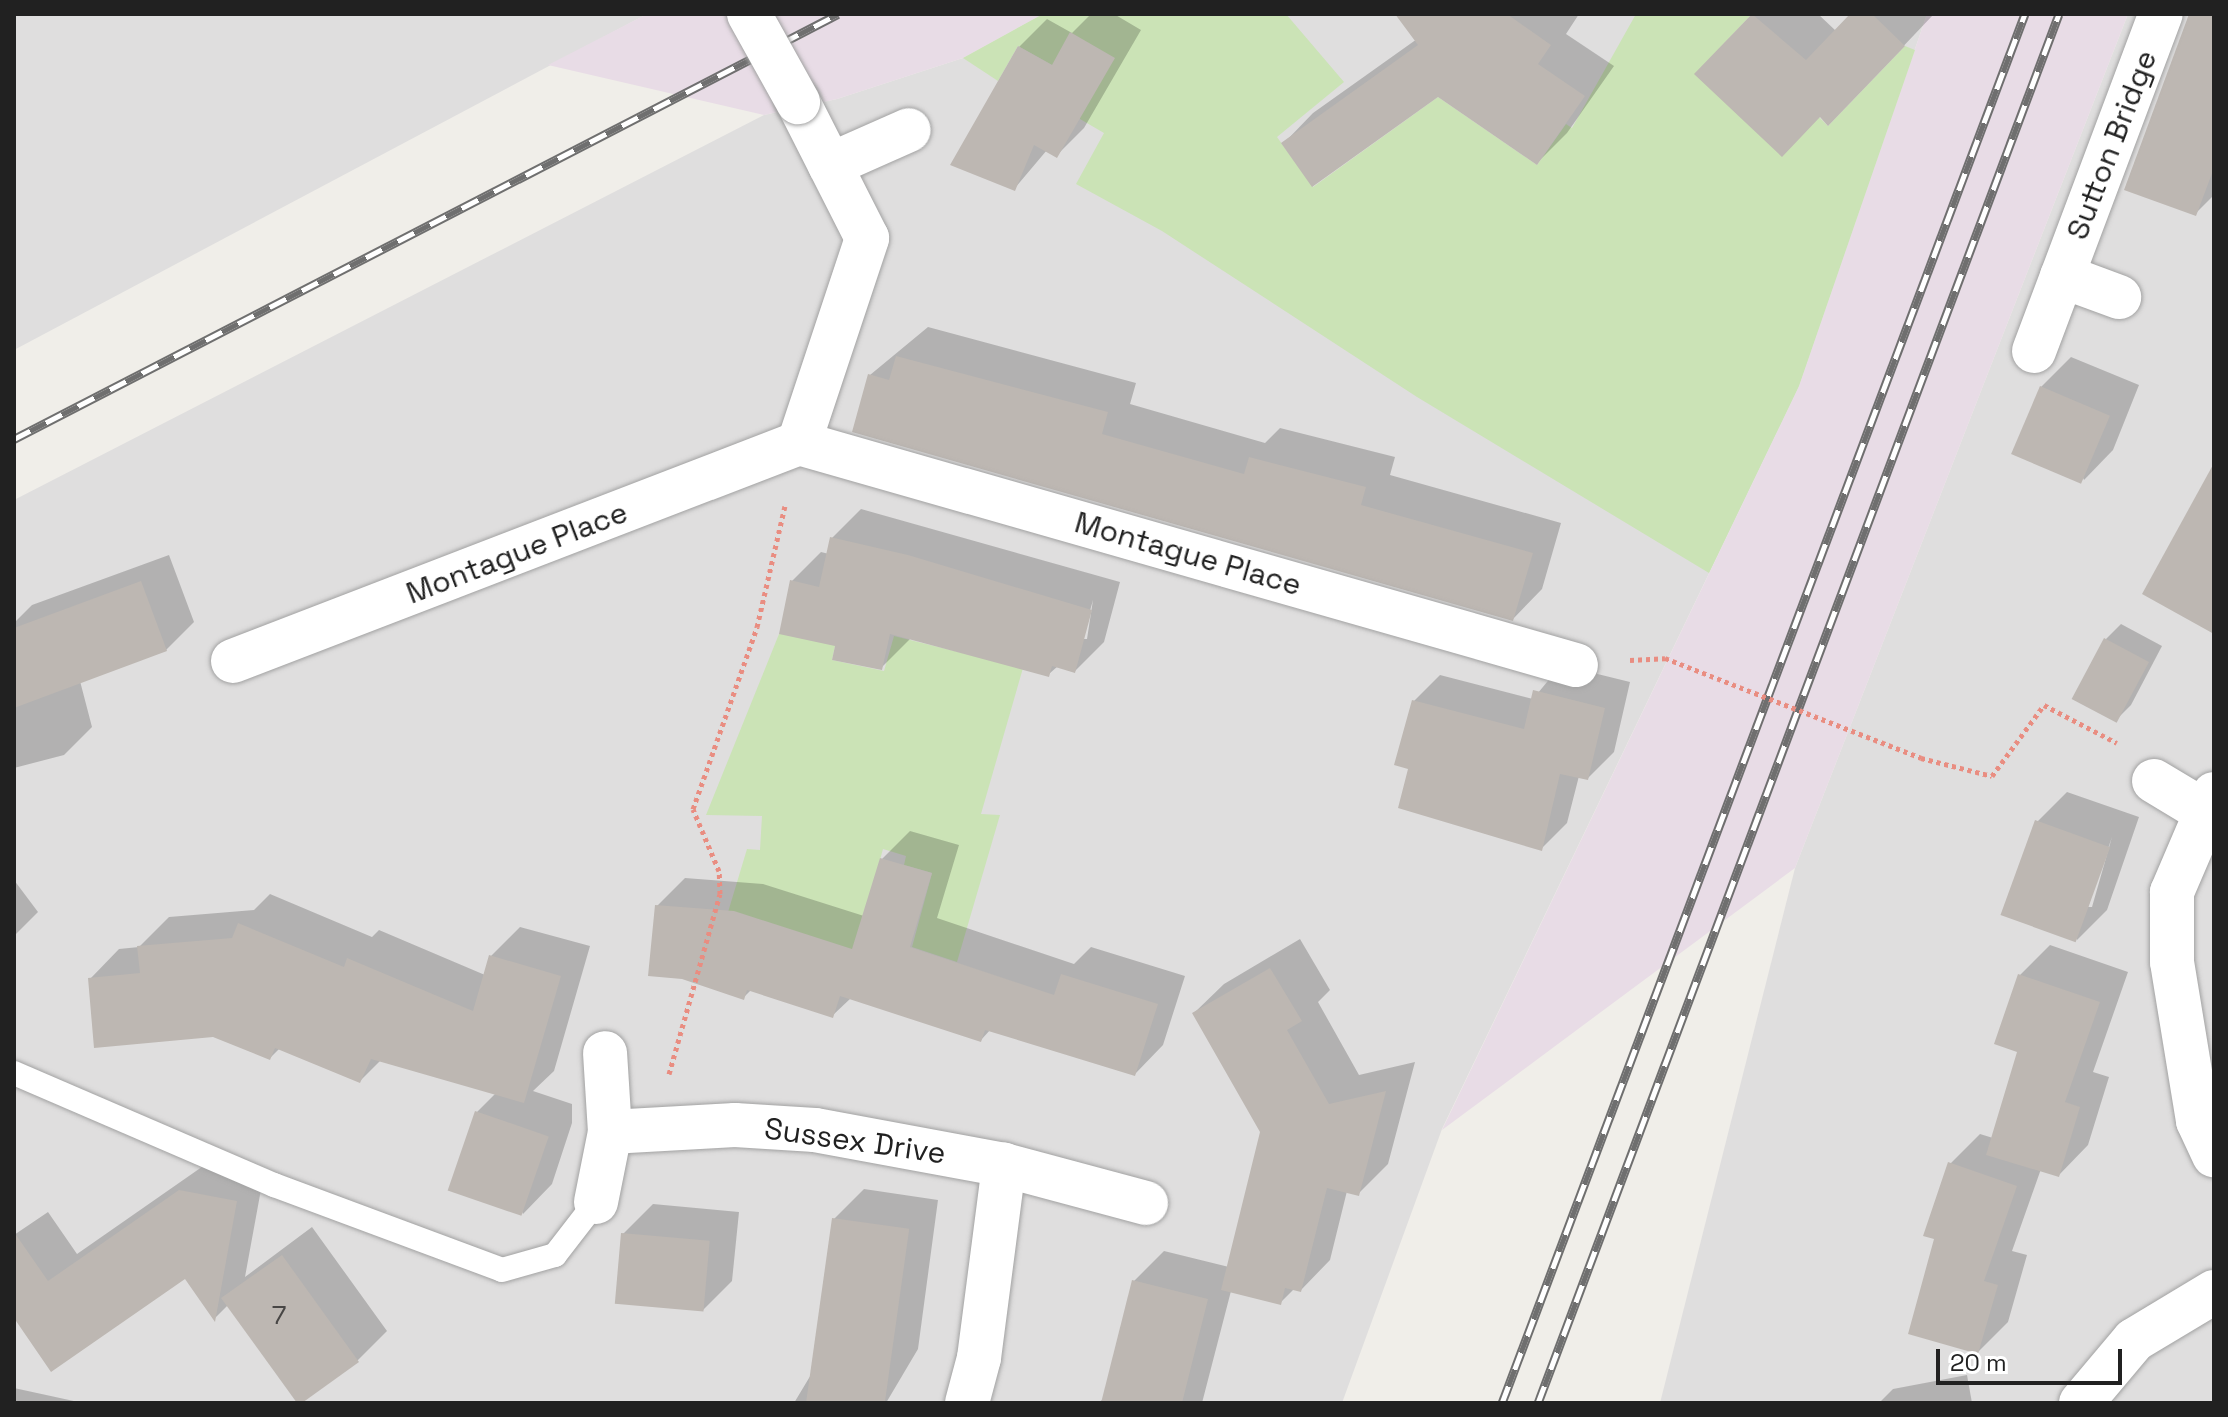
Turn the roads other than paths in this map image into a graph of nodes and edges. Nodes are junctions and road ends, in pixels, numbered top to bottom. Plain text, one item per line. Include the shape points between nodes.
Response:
1 (749, 14) edge
2 (2161, 14) edge
3 (909, 130) dead end
4 (830, 165) junction
5 (2062, 276) junction
6 (2119, 297) dead end
7 (2034, 351) dead end
8 (799, 443) junction
9 (233, 661) dead end
10 (1576, 665) dead end
11 (2154, 781) road end
12 (2209, 802) edge
13 (605, 1053) dead end
14 (14, 1073) edge
15 (610, 1132) junction
16 (2214, 1155) edge
17 (1004, 1165) junction
18 (596, 1202) joint
19 (1146, 1203) dead end
20 (2214, 1292) edge
21 (967, 1403) edge
22 (2081, 1403) edge

1 - 4 street, bridge
2 - 5 street, Sutton Bridge
3 - 4 street
4 - 8 street via 867,238
5 - 6 street, Sutton Bridge
5 - 7 street, Sutton Bridge
8 - 9 street, Montague Place
8 - 10 street, Montague Place
11 - 12 street
12 - 16 street via 2172,892 2172,962 2198,1121
13 - 15 street
14 - 18 lane via 274,1185 502,1270 555,1255
15 - 17 street, Sussex Drive via 815,1130
15 - 18 street
17 - 19 street, Sussex Drive
17 - 21 street via 979,1358
20 - 22 street via 2134,1340

